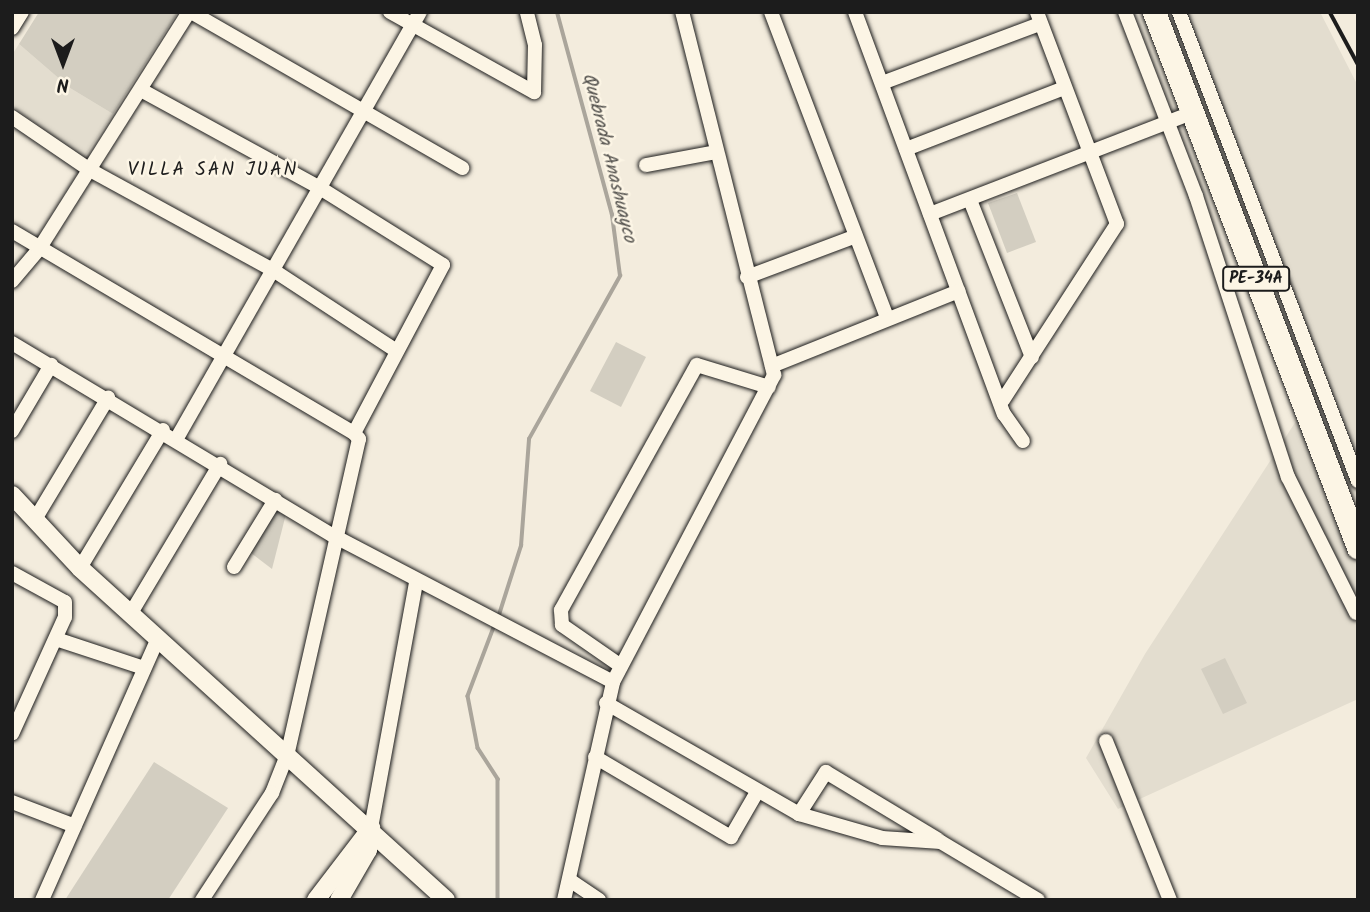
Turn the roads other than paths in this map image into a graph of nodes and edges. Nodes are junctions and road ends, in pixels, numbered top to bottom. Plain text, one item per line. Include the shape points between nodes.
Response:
1 (22, 12) edge
2 (190, 12) edge
3 (390, 12) edge
4 (527, 12) edge
5 (682, 12) edge
6 (771, 12) edge
7 (1125, 12) edge
8 (1154, 12) edge
9 (1179, 12) edge
10 (859, 13) edge
11 (1039, 18) edge
12 (416, 19) edge
13 (12, 28) edge
14 (882, 83) junction
15 (1064, 88) junction
16 (141, 90) junction
17 (366, 107) junction
18 (1192, 113) junction
19 (12, 117) edge
20 (1167, 124) junction
21 (905, 149) junction
22 (717, 152) junction
23 (1092, 152) junction
24 (646, 165) dead end
25 (462, 168) dead end
26 (90, 170) junction
27 (320, 188) junction
28 (970, 200) junction
29 (930, 214) junction
30 (12, 231) edge
31 (856, 236) junction
32 (39, 249) junction
33 (273, 270) junction
34 (747, 277) junction
35 (12, 281) edge
36 (959, 291) junction
37 (887, 318) junction
38 (12, 342) edge
39 (397, 351) junction
40 (225, 354) junction
41 (1032, 357) junction
42 (51, 365) junction
43 (772, 366) junction
44 (769, 387) junction
45 (108, 398) junction
46 (1003, 400) junction
47 (163, 430) junction
48 (12, 431) edge
49 (354, 433) junction
50 (177, 438) junction
51 (1023, 441) dead end
52 (220, 464) junction
53 (1358, 481) edge
54 (275, 500) junction
55 (13, 501) edge
56 (34, 521) junction
57 (332, 535) junction
58 (1358, 547) edge
59 (80, 568) junction
60 (234, 568) dead end
61 (12, 573) edge
62 (416, 582) junction
63 (131, 613) junction
64 (1356, 613) edge
65 (158, 638) junction
66 (55, 639) junction
67 (621, 666) junction
68 (144, 668) junction
69 (613, 682) junction
70 (606, 703) junction
71 (12, 734) edge
72 (1106, 741) dead end
73 (287, 755) junction
74 (594, 757) junction
75 (757, 792) junction
76 (12, 802) edge
77 (799, 814) junction
78 (75, 826) junction
79 (371, 828) junction
80 (941, 842) junction
81 (571, 881) junction
82 (444, 899) edge
83 (42, 900) edge
84 (202, 900) edge
85 (316, 900) edge
86 (339, 900) edge
87 (564, 900) edge
88 (599, 900) edge
89 (1038, 900) edge
90 (1170, 900) edge

1 - 13 street
2 - 16 street
2 - 17 street
3 - 12 street
4 - 12 street via 535,45 534,92
5 - 22 street
6 - 31 street
7 - 20 street
8 - 18 highway, PE-34A
9 - 53 street
10 - 14 street
11 - 14 street
11 - 15 street
12 - 17 street
14 - 21 street
15 - 21 street
15 - 23 street
16 - 26 street
16 - 27 street
17 - 25 street
17 - 27 street
18 - 20 street
18 - 58 highway, PE-34A
19 - 26 street
20 - 23 street
20 - 64 street via 1288,477
21 - 29 street
22 - 24 street
22 - 34 street
23 - 28 street
23 - 41 street via 1117,223
26 - 32 street
26 - 33 street
27 - 33 street
27 - 39 street via 443,265
28 - 29 street
28 - 41 street
29 - 36 street
30 - 32 street
31 - 34 street
31 - 37 street
32 - 35 street
32 - 40 street
33 - 39 street
33 - 40 street
34 - 43 street
36 - 37 street
36 - 46 street
37 - 43 street
38 - 42 street
39 - 49 street
40 - 49 street
40 - 50 street
41 - 46 street
42 - 45 street
42 - 48 street
43 - 44 street
44 - 67 street
44 - 67 street via 697,365 561,610 562,625
45 - 47 street
45 - 56 street
46 - 51 street
47 - 50 street
47 - 59 street
49 - 57 street via 359,439
50 - 52 street
52 - 54 street
52 - 63 street
54 - 57 street
54 - 60 street
55 - 56 street
56 - 59 street
57 - 62 street
57 - 73 street
59 - 63 street
61 - 66 street via 65,602
62 - 69 street
62 - 79 street
63 - 65 street
65 - 68 street
65 - 73 street
66 - 68 street
66 - 71 street
67 - 69 street
68 - 78 street
69 - 70 street
70 - 74 street
70 - 75 street
72 - 90 street
73 - 79 street
73 - 84 street via 272,793
74 - 75 street via 731,837
74 - 81 street
75 - 77 street
76 - 78 street
77 - 80 street via 883,838
77 - 80 street via 826,772
78 - 83 street
79 - 82 street
79 - 85 street
79 - 86 street via 369,850
80 - 89 street
81 - 87 street
81 - 88 street

